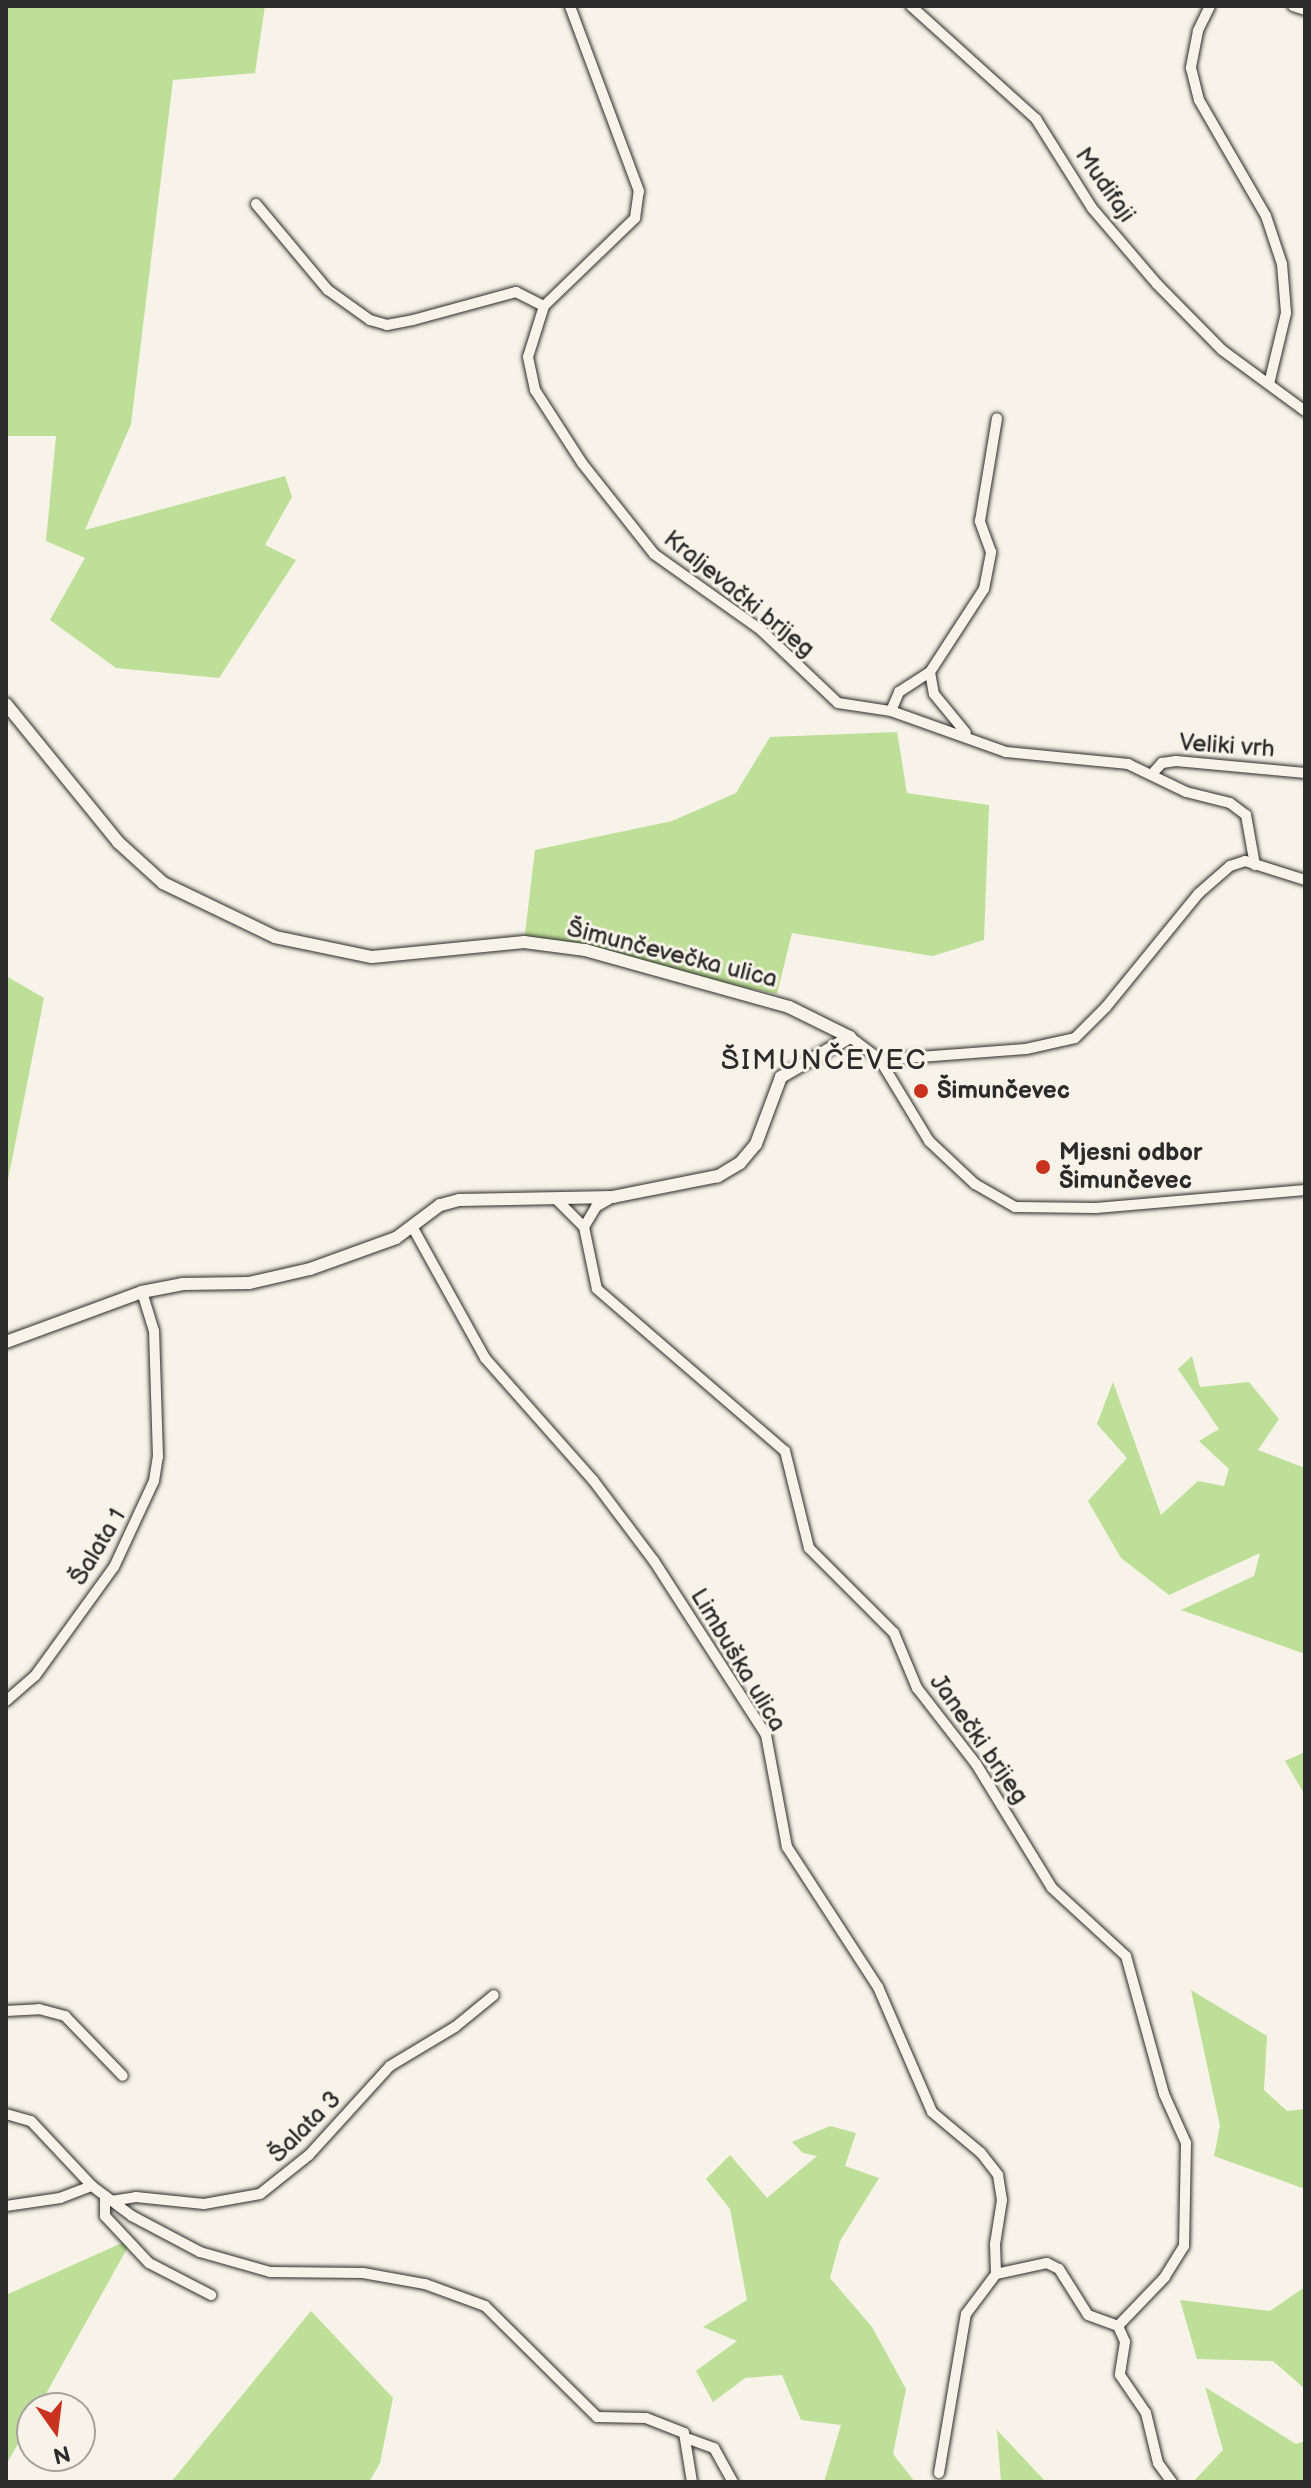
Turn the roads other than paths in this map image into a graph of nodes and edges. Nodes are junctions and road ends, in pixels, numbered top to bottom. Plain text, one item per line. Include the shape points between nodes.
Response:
1 (570, 6) edge
2 (911, 6) edge
3 (1210, 6) edge
4 (1293, 6) edge
5 (1305, 10) edge
6 (256, 204) dead end
7 (544, 306) junction
8 (1269, 384) junction
9 (1305, 411) edge
10 (997, 418) dead end
11 (930, 672) junction
12 (6, 704) edge
13 (891, 711) junction
14 (966, 733) junction
15 (1305, 773) edge
16 (1152, 774) junction
17 (1255, 865) junction
18 (1305, 880) edge
19 (850, 1037) junction
20 (880, 1060) junction
21 (1305, 1190) edge
22 (613, 1197) junction
23 (555, 1198) junction
24 (584, 1227) junction
25 (413, 1228) junction
26 (142, 1292) junction
27 (6, 1342) edge
28 (6, 1701) edge
29 (494, 1995) dead end
30 (6, 2011) edge
31 (123, 2076) dead end
32 (6, 2114) edge
33 (92, 2186) junction
34 (108, 2198) junction
35 (6, 2206) edge
36 (996, 2274) junction
37 (211, 2295) dead end
38 (1118, 2326) junction
39 (689, 2439) junction
40 (939, 2473) dead end
41 (692, 2482) edge
42 (733, 2482) edge
43 (1172, 2482) edge

1 - 7 street via 639,191 635,218
2 - 8 street, Mudifaji via 1036,119 1092,208 1157,284 1222,350
3 - 8 street via 1198,31 1191,68 1199,100 1266,216 1282,264 1286,313
4 - 5 street
6 - 7 street via 328,290 370,320 387,325 516,292
7 - 13 street, Kraljevački brijeg via 528,357 535,390 582,463 654,554 761,630 838,703
8 - 9 street, Mudifaji
10 - 11 street via 980,521 991,552 984,589
11 - 13 street via 899,692
11 - 14 street, Kraljevački brijeg via 934,694
12 - 19 street, Šimunčevečka ulica via 118,842 163,883 275,937 372,957 524,942 585,950 789,1007
13 - 14 street, Kraljevački brijeg
14 - 16 street, Kraljevački brijeg via 1006,752 1110,761
15 - 16 street, Veliki vrh via 1176,761 1162,763
16 - 17 street, Kraljevački brijeg via 1186,792 1230,803 1246,815
17 - 18 street
17 - 20 street via 1245,861 1230,866 1198,894 1075,1038 1010,1051
19 - 20 street, Šimunčevečka ulica
19 - 22 street via 781,1077 756,1144 740,1163 718,1176
20 - 21 street, Šimunčevečka ulica via 929,1141 975,1184 1015,1207 1096,1208
22 - 23 street
22 - 24 street via 596,1207
23 - 24 street
23 - 25 street via 459,1200 440,1205
24 - 38 street, Janečki brijeg via 597,1289 608,1302 656,1336 785,1451 809,1548 894,1633 917,1688 976,1764 1052,1888 1126,1956 1164,2094 1186,2143 1186,2173 1184,2246 1165,2277
25 - 26 street via 310,1269 249,1283 183,1284
25 - 36 street, Limbuška ulica via 485,1358 593,1480 654,1561 766,1735 787,1847 878,1987 932,2112 981,2153 998,2175 1002,2200
26 - 27 street
26 - 28 street, Šalata 1 via 154,1331 154,1481 114,1567 35,1676
29 - 34 street, Šalata 3 via 455,2027 390,2066 309,2155 260,2194 204,2204
30 - 31 street via 39,2009 65,2016
32 - 33 street via 31,2121
33 - 34 street
33 - 35 street via 60,2198
34 - 37 street via 105,2216 149,2263
34 - 39 street via 168,2237 217,2259 270,2272 363,2273 458,2293 500,2315 597,2417 661,2421
36 - 38 street via 1047,2263 1059,2269 1088,2315
36 - 40 street via 986,2280 966,2314
38 - 43 street via 1125,2342 1120,2375 1146,2413 1158,2463
39 - 41 street
39 - 42 street via 714,2448

